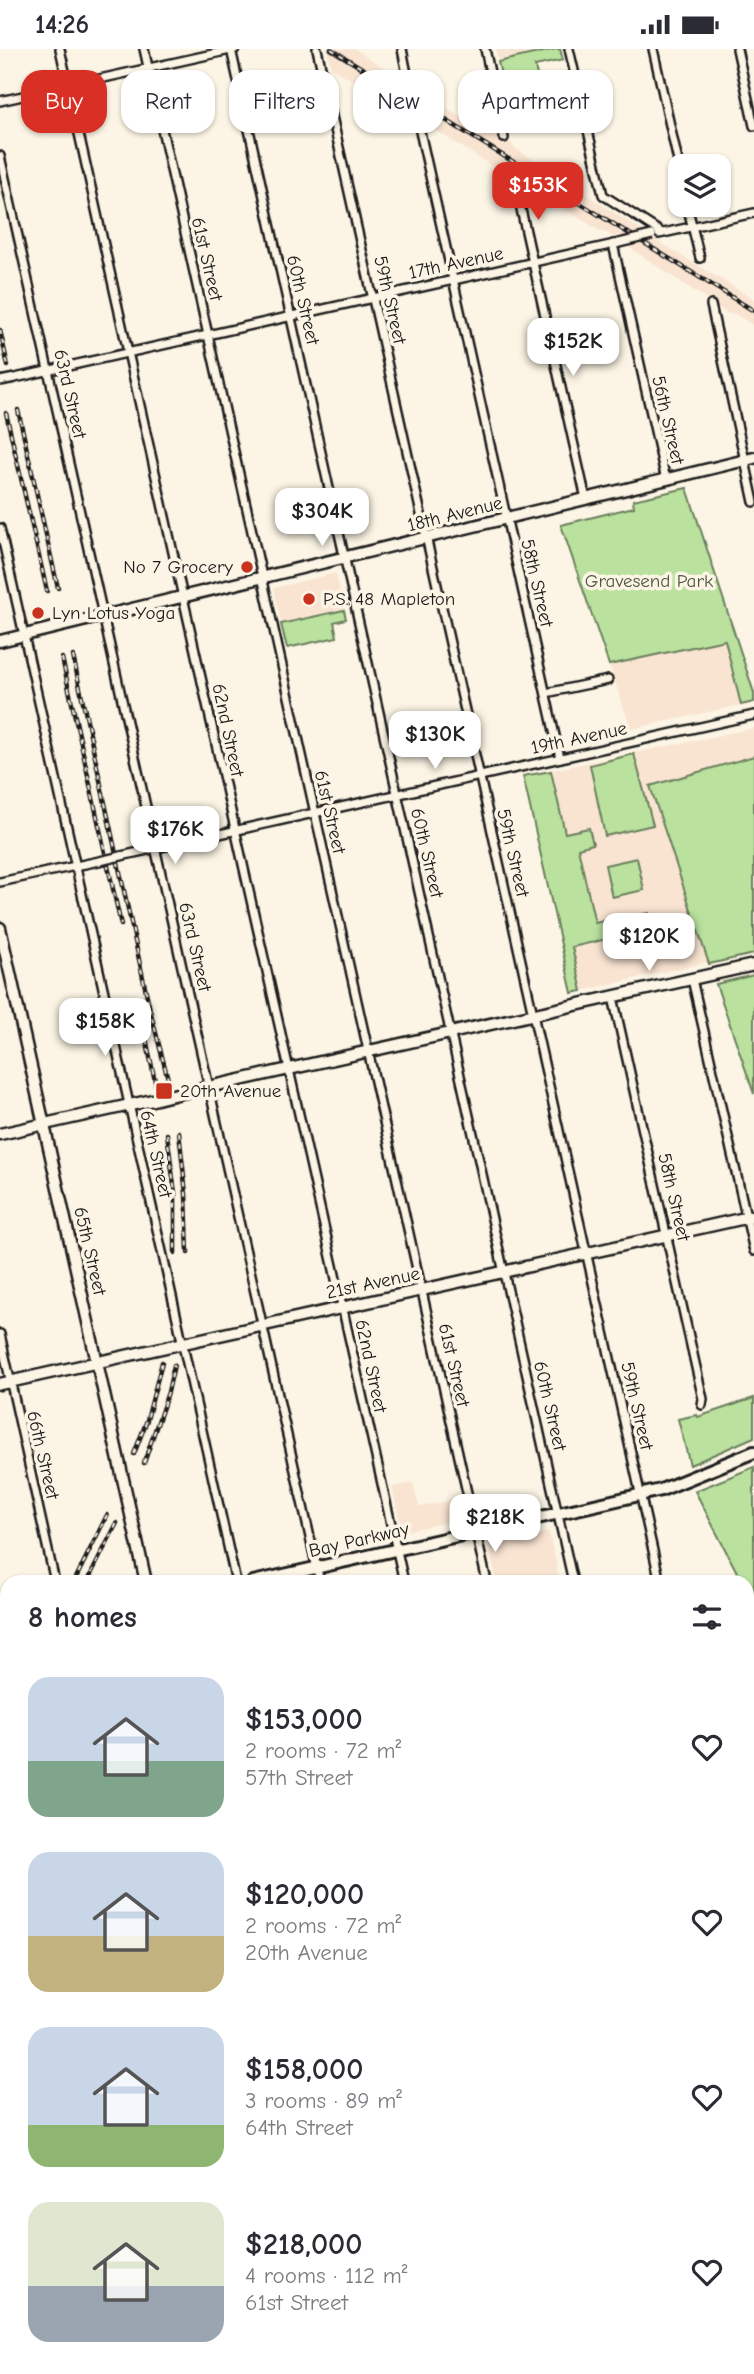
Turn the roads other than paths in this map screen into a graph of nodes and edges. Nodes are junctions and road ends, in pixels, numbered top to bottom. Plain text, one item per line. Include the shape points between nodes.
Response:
1 (60, 49) edge
2 (144, 49) edge
3 (233, 49) edge
4 (317, 49) edge
5 (402, 49) edge
6 (485, 49) edge
7 (569, 49) edge
8 (653, 49) edge
9 (737, 49) edge
10 (148, 68) junction
11 (65, 70) edge
12 (406, 70) edge
13 (107, 77) edge
14 (21, 96) edge
15 (0, 101) edge
16 (754, 126) edge
17 (79, 133) edge
18 (420, 133) edge
19 (504, 138) dead end
20 (676, 154) edge
21 (0, 156) edge
22 (516, 187) dead end
23 (754, 213) edge
24 (690, 217) edge
25 (692, 226) junction
26 (662, 233) junction
27 (616, 243) junction
28 (699, 258) dead end
29 (533, 263) junction
30 (453, 280) junction
31 (374, 298) junction
32 (711, 305) dead end
33 (290, 317) junction
34 (208, 335) junction
35 (128, 353) junction
36 (49, 370) junction
37 (0, 381) edge
38 (749, 459) edge
39 (666, 480) junction
40 (586, 499) junction
41 (754, 502) edge
42 (506, 519) junction
43 (0, 528) edge
44 (427, 538) junction
45 (345, 559) junction
46 (262, 578) junction
47 (183, 597) junction
48 (104, 616) junction
49 (24, 635) junction
50 (0, 641) edge
51 (608, 680) dead end
52 (545, 693) junction
53 (754, 715) edge
54 (560, 758) junction
55 (480, 775) junction
56 (397, 794) junction
57 (314, 813) junction
58 (234, 831) junction
59 (156, 848) junction
60 (76, 866) junction
61 (0, 882) edge
62 (0, 928) edge
63 (754, 965) edge
64 (692, 979) junction
65 (613, 997) junction
66 (534, 1015) junction
67 (451, 1033) junction
68 (368, 1052) junction
69 (289, 1068) junction
70 (210, 1087) junction
71 (129, 1105) junction
72 (43, 1124) junction
73 (0, 1134) edge
74 (750, 1217) edge
75 (667, 1235) junction
76 (754, 1251) edge
77 (587, 1254) junction
78 (504, 1272) junction
79 (421, 1290) junction
80 (342, 1308) junction
81 (262, 1325) junction
82 (0, 1334) edge
83 (182, 1343) junction
84 (97, 1362) junction
85 (5, 1383) edge
86 (702, 1405) dead end
87 (754, 1452) edge
88 (641, 1495) junction
89 (558, 1513) junction
90 (476, 1532) junction
91 (396, 1549) junction
92 (317, 1567) junction
93 (53, 1575) edge
94 (144, 1575) edge
95 (234, 1575) edge
96 (283, 1575) edge
97 (319, 1575) edge
98 (402, 1575) edge
99 (485, 1575) edge
100 (571, 1575) edge
101 (658, 1575) edge

1 - 11 street, 62nd Street
2 - 10 street, 61st Street
3 - 10 street
3 - 33 street, 60th Street
4 - 31 street, 59th Street
5 - 12 street
6 - 19 street
7 - 26 street via 603,195
8 - 20 street
9 - 16 street
10 - 13 street
10 - 34 street, 61st Street
14 - 15 street
17 - 35 street, 62nd Street
18 - 30 street, 58th Street
21 - 36 street, 63rd Street
22 - 29 street
23 - 25 street, 17th Avenue
24 - 25 street
25 - 26 street, 17th Avenue
25 - 28 street
26 - 27 street, 17th Avenue, bridge
27 - 29 street, 17th Avenue
27 - 39 street, 56th Street
29 - 30 street, 17th Avenue
29 - 40 street
30 - 31 street, 17th Avenue
30 - 42 street, 58th Street
31 - 33 street, 17th Avenue
31 - 44 street, 59th Street
32 - 38 street
33 - 34 street, 17th Avenue
33 - 45 street, 60th Street
34 - 35 street, 17th Avenue
34 - 46 street, 61st Street
35 - 36 street, 17th Avenue
35 - 47 street, 62nd Street
36 - 37 street, 17th Avenue, bridge
36 - 48 street, 63rd Street
38 - 39 street, 18th Avenue
38 - 41 street
39 - 40 street, 18th Avenue
40 - 42 street, 18th Avenue
42 - 44 street, 18th Avenue
42 - 52 street, 58th Street
43 - 49 street, 64th Street
44 - 45 street, 18th Avenue
44 - 55 street, 59th Street
45 - 46 street, 18th Avenue
45 - 56 street, 60th Street
46 - 47 street, 18th Avenue
46 - 57 street, 61st Street
47 - 48 street, 18th Avenue
47 - 58 street, 62nd Street
48 - 49 street, 18th Avenue
48 - 59 street, 63rd Street
49 - 50 street, 18th Avenue
49 - 60 street, 64th Street
51 - 52 street
52 - 54 street, 58th Street
53 - 54 street, 19th Avenue
54 - 55 street, 19th Avenue
55 - 56 street, 19th Avenue
55 - 66 street, 59th Street
56 - 57 street, 19th Avenue
56 - 67 street, 60th Street
57 - 58 street, 19th Avenue
57 - 68 street, 61st Street
58 - 59 street, 19th Avenue
58 - 69 street, 62nd Street
59 - 60 street, 19th Avenue, bridge
59 - 70 street, 63rd Street
60 - 61 street, 19th Avenue
60 - 71 street, 64th Street
62 - 72 street, 65th Street
63 - 64 street
64 - 65 street
64 - 74 street
65 - 66 street
65 - 75 street, 58th Street
66 - 67 street
66 - 77 street, 59th Street
67 - 68 street
67 - 78 street, 60th Street
68 - 69 street
68 - 79 street, 61st Street
69 - 70 street
69 - 80 street, 62nd Street
70 - 71 street, bridge
70 - 81 street, 63rd Street
71 - 72 street
71 - 83 street, 64th Street
72 - 73 street
72 - 84 street, 65th Street
74 - 75 street, 21st Avenue
74 - 76 street
75 - 77 street, 21st Avenue
75 - 86 street, 58th Street
77 - 78 street, 21st Avenue
77 - 88 street, 59th Street
78 - 79 street, 21st Avenue
78 - 89 street, 60th Street
79 - 80 street, 21st Avenue
79 - 90 street, 61st Street
80 - 81 street, 21st Avenue
80 - 91 street, 62nd Street
81 - 83 street, 21st Avenue
81 - 92 street, 63rd Street
82 - 85 street, 66th Street
83 - 84 street, 21st Avenue
83 - 95 street, 64th Street
84 - 85 street, 21st Avenue
84 - 94 street, 65th Street
85 - 93 street, 66th Street
87 - 88 main road, Bay Parkway
88 - 89 main road, Bay Parkway
88 - 101 street, 59th Street
89 - 90 main road, Bay Parkway
89 - 100 street, 60th Street
90 - 91 main road, Bay Parkway
90 - 99 street, 61st Street
91 - 92 main road, Bay Parkway
91 - 98 street, 62nd Street
92 - 96 main road, Bay Parkway
92 - 97 street, 63rd Street

